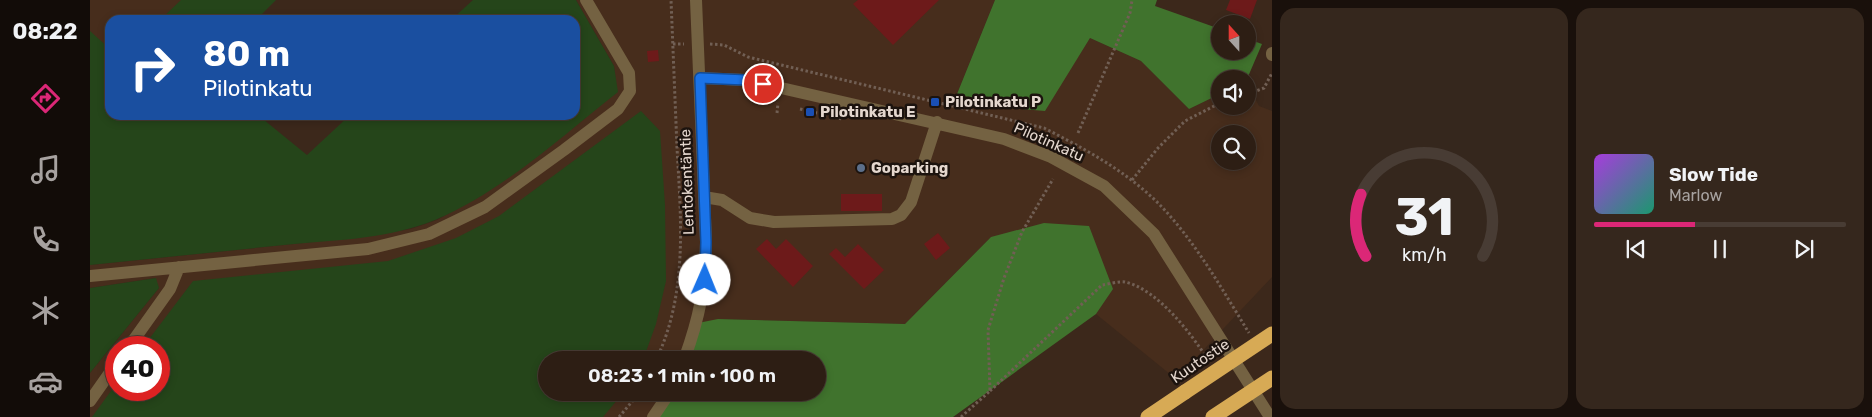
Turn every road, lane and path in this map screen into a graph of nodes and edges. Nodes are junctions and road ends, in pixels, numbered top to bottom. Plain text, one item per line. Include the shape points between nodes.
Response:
1 (586, 0) edge
2 (671, 0) edge
3 (696, 0) edge
4 (1132, 0) edge
5 (673, 44) junction
6 (687, 44) dead end
7 (1272, 73) edge
8 (700, 78) junction
9 (1256, 91) edge
10 (778, 103) dead end
11 (1211, 108) edge
12 (777, 114) dead end
13 (937, 122) junction
14 (1078, 133) dead end
15 (1053, 179) dead end
16 (1132, 180) dead end
17 (704, 197) junction
18 (179, 267) junction
19 (90, 276) edge
20 (1272, 334) edge
21 (137, 336) edge
22 (659, 351) edge
23 (687, 351) edge
24 (1209, 361) dead end
25 (1272, 378) edge
26 (105, 380) edge
27 (990, 391) junction
28 (90, 401) edge
29 (632, 401) edge
30 (664, 401) edge
31 (619, 417) edge
32 (653, 417) edge
33 (961, 417) edge
34 (1148, 417) edge
35 (1213, 417) edge
36 (1270, 417) edge

1 - 18 street via 629,73 630,91 618,109 485,207 429,234 368,249
2 - 5 path
3 - 8 street, Lentokentäntie
4 - 14 path via 1130,13
5 - 6 path
5 - 22 path via 681,219 680,269 674,313
7 - 9 path via 1264,88
8 - 13 street, Pilotinkatu via 746,80
8 - 17 street, Lentokentäntie
10 - 12 path
11 - 16 path via 1185,121
13 - 17 street via 911,202 901,215 892,219 774,222 750,218 722,200
13 - 36 street, Pilotinkatu via 1004,139 1051,157 1104,186 1154,234
15 - 27 path via 1022,232 988,330
17 - 23 street, Lentokentäntie via 705,280 698,323
18 - 19 street
18 - 21 street via 170,289
20 - 34 highway, Kuutostie, bridge
24 - 27 path via 1199,345 1151,293 1124,282 1102,285
25 - 35 highway, bridge
26 - 28 street
27 - 33 path
29 - 31 path
30 - 32 street

